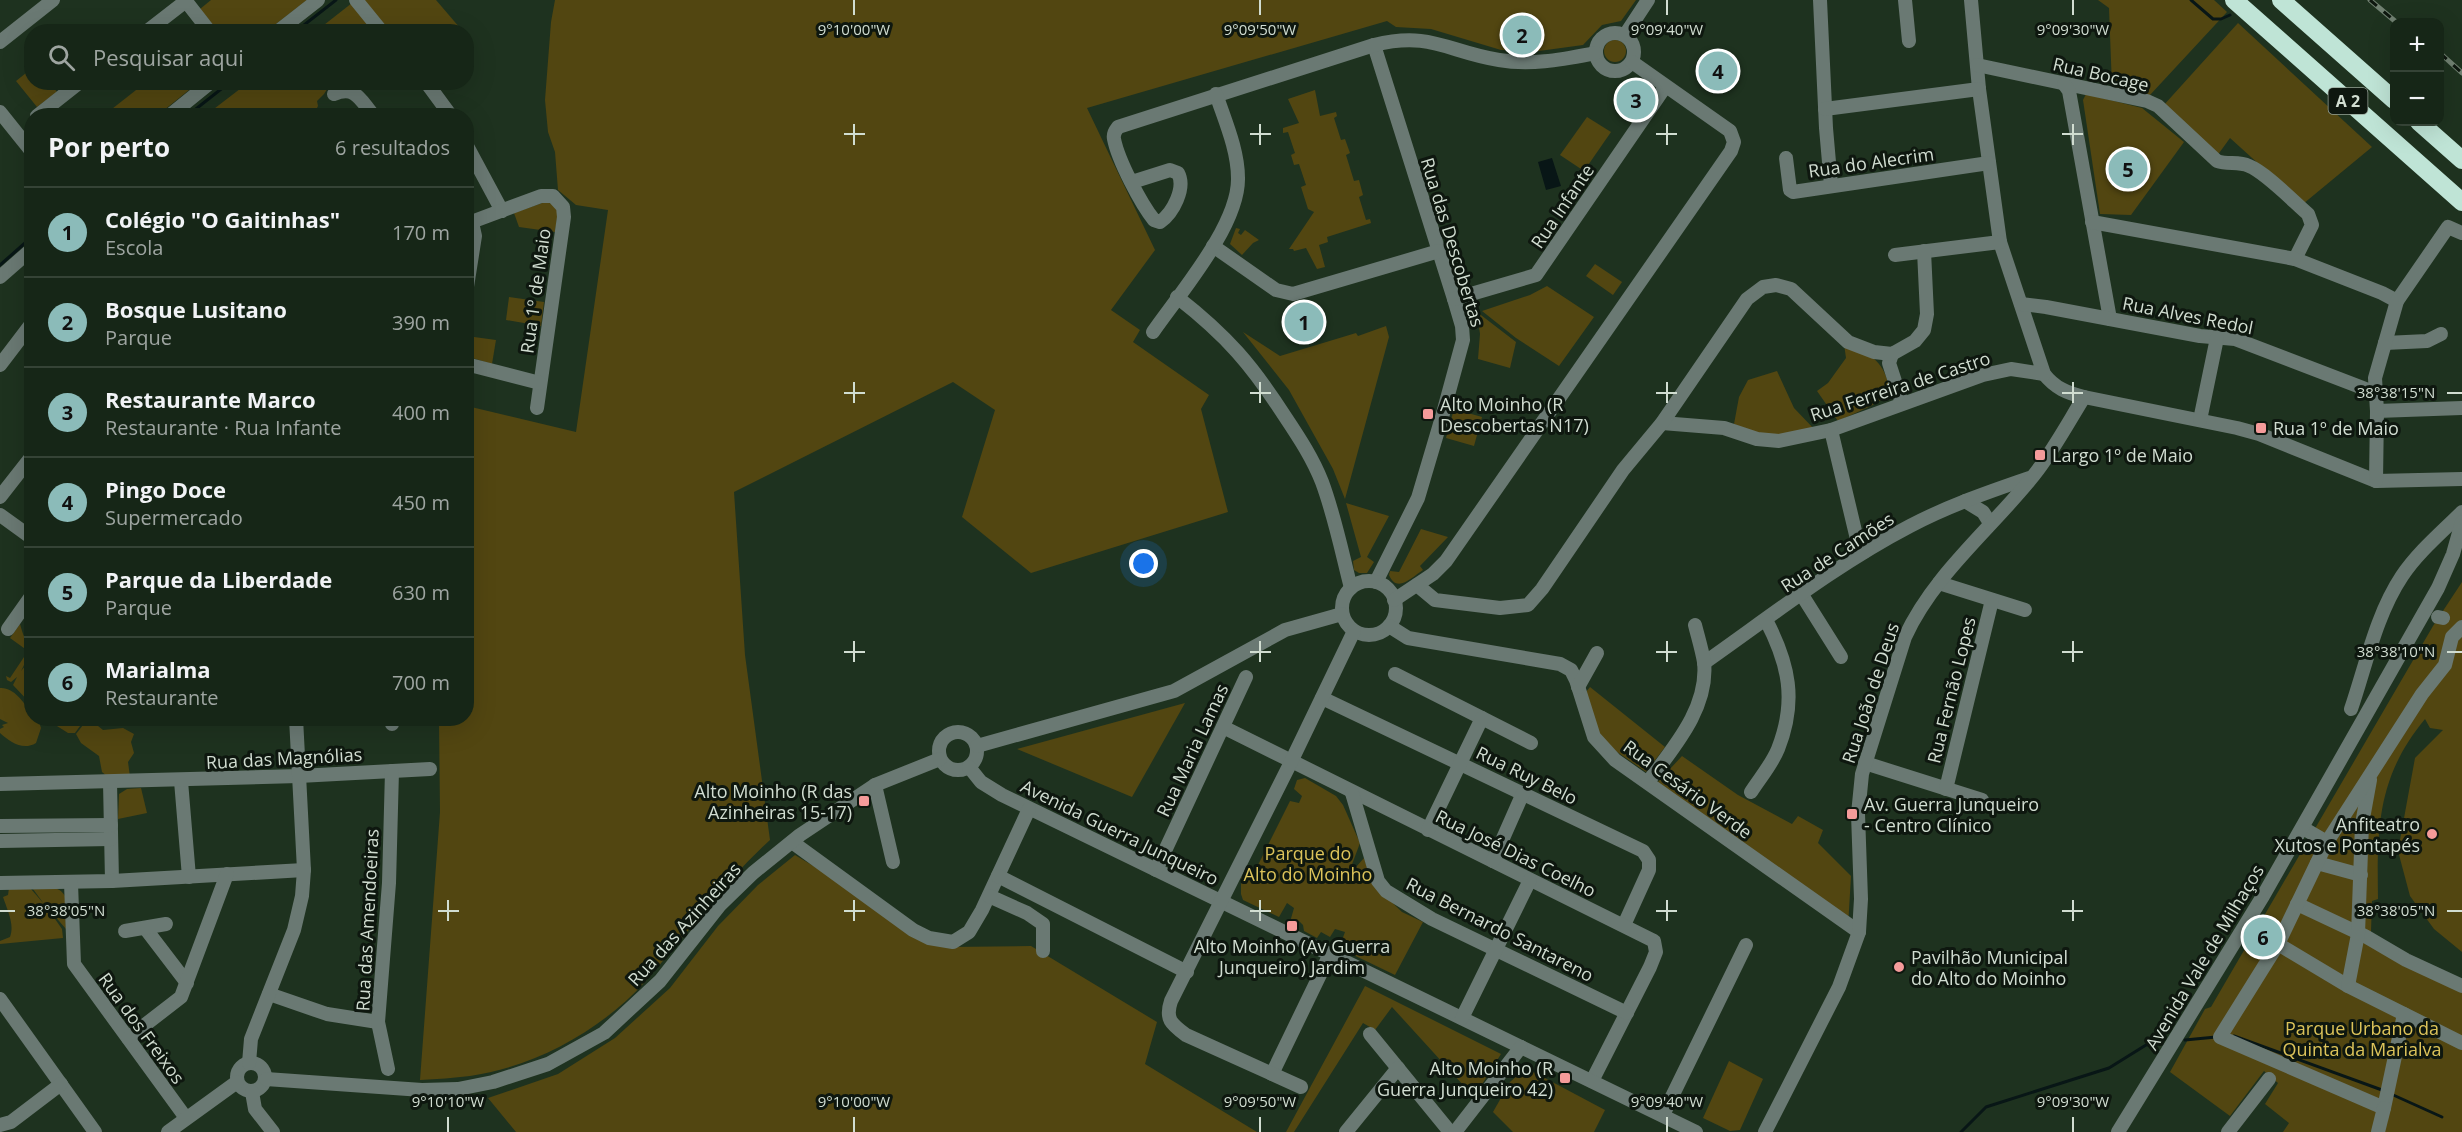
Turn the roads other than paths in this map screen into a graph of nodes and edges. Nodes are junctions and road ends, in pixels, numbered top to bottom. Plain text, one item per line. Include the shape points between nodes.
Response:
1 (186, 0) edge
2 (318, 0) edge
3 (356, 0) edge
4 (1648, 0) edge
5 (1820, 0) edge
6 (1905, 0) edge
7 (1971, 0) edge
8 (2234, 0) edge
9 (2281, 0) edge
10 (50, 1) edge
11 (156, 24) edge
12 (204, 24) edge
13 (287, 24) edge
14 (376, 24) edge
15 (1625, 35) junction
16 (1909, 41) dead end
17 (0, 42) edge
18 (1374, 45) junction
19 (1596, 53) junction
20 (1632, 62) junction
21 (1977, 65) junction
22 (2064, 84) junction
23 (1665, 87) junction
24 (1979, 89) junction
25 (2089, 89) junction
26 (70, 90) edge
27 (201, 90) edge
28 (344, 90) edge
29 (348, 90) edge
30 (432, 90) edge
31 (334, 94) dead end
32 (1216, 94) junction
33 (2390, 96) edge
34 (47, 108) edge
35 (179, 108) edge
36 (367, 108) edge
37 (445, 108) edge
38 (1825, 109) junction
39 (2072, 111) junction
40 (0, 112) edge
41 (24, 126) edge
42 (2424, 126) edge
43 (16, 132) junction
44 (24, 142) edge
45 (1786, 158) dead end
46 (474, 159) edge
47 (2462, 160) edge
48 (1989, 163) junction
49 (1132, 182) dead end
50 (1831, 185) junction
51 (2462, 202) edge
52 (502, 211) junction
53 (474, 220) edge
54 (2092, 222) junction
55 (2462, 233) edge
56 (2000, 242) junction
57 (1213, 246) junction
58 (1438, 251) junction
59 (1924, 251) junction
60 (1895, 255) dead end
61 (24, 256) edge
62 (2295, 259) junction
63 (0, 277) edge
64 (1177, 297) junction
65 (1454, 299) junction
66 (2397, 301) junction
67 (2022, 304) junction
68 (2110, 319) junction
69 (1153, 332) dead end
70 (24, 334) edge
71 (2441, 334) dead end
72 (2217, 338) junction
73 (2385, 343) junction
74 (1892, 354) junction
75 (0, 365) edge
76 (474, 366) edge
77 (2044, 374) junction
78 (540, 383) junction
79 (2376, 393) junction
80 (2084, 397) junction
81 (1902, 403) junction
82 (537, 408) dead end
83 (2462, 408) edge
84 (2378, 411) junction
85 (2200, 420) junction
86 (1662, 423) junction
87 (1831, 430) junction
88 (24, 466) edge
89 (2032, 477) junction
90 (2462, 478) edge
91 (2446, 480) junction
92 (2376, 481) junction
93 (2462, 489) edge
94 (0, 497) edge
95 (1965, 501) junction
96 (2462, 512) edge
97 (0, 515) edge
98 (2462, 522) edge
99 (1990, 523) junction
100 (24, 532) edge
101 (1864, 552) junction
102 (2462, 559) edge
103 (2443, 579) junction
104 (1376, 582) junction
105 (1940, 583) junction
106 (1417, 585) junction
107 (1351, 588) junction
108 (1802, 595) junction
109 (1394, 600) junction
110 (1992, 600) junction
111 (24, 606) edge
112 (2025, 610) dead end
113 (1342, 614) junction
114 (1766, 620) junction
115 (1695, 625) dead end
116 (1389, 626) junction
117 (2462, 627) edge
118 (8, 629) dead end
119 (1354, 631) junction
120 (1597, 653) dead end
121 (1841, 657) dead end
122 (1704, 663) junction
123 (1395, 675) dead end
124 (1246, 677) dead end
125 (1578, 687) junction
126 (1322, 698) junction
127 (2351, 709) dead end
128 (1482, 718) junction
129 (296, 726) edge
130 (1223, 727) junction
131 (1531, 742) dead end
132 (977, 746) junction
133 (940, 759) junction
134 (1291, 762) junction
135 (1461, 763) junction
136 (1865, 763) junction
137 (969, 767) junction
138 (430, 769) dead end
139 (392, 771) junction
140 (2371, 772) junction
141 (299, 776) junction
142 (181, 781) junction
143 (110, 782) junction
144 (1648, 782) junction
145 (0, 784) edge
146 (874, 785) junction
147 (1946, 789) junction
148 (1751, 792) dead end
149 (1352, 793) junction
150 (1523, 793) junction
151 (1982, 800) dead end
152 (1029, 809) junction
153 (111, 825) junction
154 (0, 826) edge
155 (1428, 830) junction
156 (2308, 831) dead end
157 (111, 839) junction
158 (0, 841) edge
159 (792, 842) junction
160 (2326, 842) junction
161 (1493, 861) junction
162 (893, 862) dead end
163 (2317, 863) junction
164 (303, 870) junction
165 (1156, 870) junction
166 (227, 874) junction
167 (2361, 875) junction
168 (189, 876) junction
169 (998, 876) junction
170 (1530, 880) junction
171 (112, 881) junction
172 (0, 883) edge
173 (70, 883) junction
174 (989, 896) junction
175 (1222, 901) junction
176 (2297, 904) junction
177 (166, 924) dead end
178 (1624, 925) junction
179 (145, 928) junction
180 (125, 931) dead end
181 (1859, 932) junction
182 (2362, 935) junction
183 (2278, 944) junction
184 (1746, 945) dead end
185 (1496, 950) junction
186 (1043, 951) dead end
187 (1330, 954) junction
188 (1187, 972) junction
189 (187, 983) junction
190 (2348, 986) junction
191 (2462, 986) edge
192 (269, 994) junction
193 (0, 999) edge
194 (1627, 1013) junction
195 (2404, 1014) junction
196 (1462, 1018) junction
197 (378, 1022) junction
198 (1370, 1034) dead end
199 (128, 1038) junction
200 (2462, 1043) edge
201 (1521, 1047) junction
202 (249, 1063) junction
203 (1398, 1068) junction
204 (388, 1070) dead end
205 (1272, 1074) junction
206 (266, 1079) junction
207 (2269, 1080) dead end
208 (1592, 1081) junction
209 (237, 1082) junction
210 (61, 1084) junction
211 (1301, 1087) dead end
212 (252, 1092) junction
213 (2385, 1103) junction
214 (1663, 1115) junction
215 (186, 1118) junction
216 (0, 1125) edge
217 (95, 1132) edge
218 (168, 1132) edge
219 (273, 1132) edge
220 (1346, 1132) edge
221 (1450, 1132) edge
222 (1455, 1132) edge
223 (1696, 1132) edge
224 (1765, 1132) edge
225 (2118, 1132) edge
226 (2228, 1132) edge
227 (2378, 1132) edge

1 - 11 street
1 - 12 street
2 - 13 street
3 - 14 street
4 - 15 street
5 - 38 street
6 - 16 street
7 - 21 street
8 - 51 highway, A 2
9 - 33 highway, A 2
10 - 17 street
15 - 19 street via 1602,37
15 - 20 street via 1635,50
18 - 19 street via 1420,39 1518,62
18 - 32 street
18 - 58 street, Rua das Descobertas
19 - 20 street via 1599,63 1608,70 1619,71
20 - 23 street
21 - 22 street, Rua Bocage
21 - 24 street
22 - 25 street, Rua Bocage
22 - 39 street
23 - 65 street, Rua Infante via 1536,274
23 - 106 street via 1730,131 1734,142 1731,151 1446,561
24 - 38 street
24 - 48 street
25 - 39 street via 2076,96
25 - 62 street, Rua Bocage via 2158,106 2217,161 2252,166 2308,214 2312,225
26 - 34 street
27 - 35 street
28 - 31 street
29 - 36 street
30 - 37 street
32 - 49 street via 1120,125 1114,131 1114,141
32 - 57 street via 1239,179 1233,212
38 - 50 street
39 - 54 street
40 - 43 street
41 - 43 street
42 - 47 highway
43 - 44 street
45 - 50 street, Rua do Alecrim via 1793,192
46 - 52 street
48 - 50 street, Rua do Alecrim
48 - 56 street
52 - 53 street
52 - 78 street, Rua 1º de Maio via 541,196 553,196 564,212
54 - 62 street
54 - 68 street
55 - 66 street via 2448,227
56 - 59 street
56 - 67 street
57 - 58 street via 1276,290 1293,294
57 - 64 street
58 - 65 street, Rua das Descobertas
59 - 60 street
59 - 74 street via 1924,330 1915,341
61 - 63 street
62 - 66 street
64 - 69 street
64 - 107 street via 1241,354 1302,443 1331,510
65 - 104 street, Rua das Descobertas via 1464,336 1445,408 1421,492
66 - 73 street
67 - 68 street, Rua Alves Redol
67 - 77 street
68 - 72 street, Rua Alves Redol
70 - 75 street
71 - 73 street via 2427,341
72 - 79 street, Rua Alves Redol via 2246,343
72 - 85 street
73 - 79 street via 2375,378
74 - 81 street via 1889,363
74 - 86 street via 1848,342 1791,289 1763,287 1747,299
76 - 78 street
77 - 80 street via 2053,385
77 - 81 street, Rua Ferreira de Castro via 2011,369
78 - 82 street, Rua 1º de Maio
79 - 84 street
80 - 85 street
80 - 89 street, Rua João de Deus
81 - 87 street, Rua Ferreira de Castro
83 - 84 street
84 - 92 street
85 - 92 street via 2259,434
86 - 87 street, Rua Ferreira de Castro via 1724,428 1757,439 1779,441
86 - 106 street via 1623,470 1528,605 1500,608 1435,600
87 - 101 street via 1856,536
88 - 94 street
89 - 95 street, Rua de Camões
89 - 99 street, Rua João de Deus
90 - 91 street
91 - 92 street
91 - 93 street
95 - 99 street via 1983,512
95 - 101 street, Rua de Camões
96 - 127 street via 2401,577 2381,618
97 - 100 street
98 - 103 street, Avenida Vale de Milhaços
99 - 105 street, Rua João de Deus
101 - 108 street, Rua de Camões
102 - 103 street, Avenida Vale de Milhaços
103 - 225 street, Avenida Vale de Milhaços via 2263,896
104 - 107 street via 1362,582
104 - 109 street
105 - 110 street
105 - 136 street, Rua João de Deus via 1913,619 1905,637
106 - 109 street
107 - 113 street via 1344,597
108 - 114 street, Rua de Camões
108 - 121 street
109 - 116 street via 1395,614
110 - 112 street
110 - 147 street, Rua Fernão Lopes
111 - 118 street
113 - 119 street
113 - 132 street via 1285,630 1174,691
114 - 122 street, Rua de Camões
114 - 148 street via 1787,670 1789,698 1778,751
115 - 122 street
116 - 119 street via 1372,635
116 - 125 street, Rua Cesário Verde via 1426,643 1560,664 1570,670
117 - 140 street via 2452,637 2445,665
119 - 126 street
120 - 125 street
122 - 144 street via 1697,707 1683,735
123 - 128 street
124 - 130 street, Rua Maria Lamas
125 - 144 street, Rua Cesário Verde via 1594,736 1615,760
126 - 134 street
126 - 135 street, Rua Ruy Belo
128 - 131 street
128 - 135 street
129 - 141 street
130 - 134 street, Rua José Dias Coelho
130 - 165 street, Rua Maria Lamas
132 - 133 street via 968,735 955,732 939,745
132 - 137 street via 976,758
133 - 137 street via 949,769
133 - 146 street, Rua das Azinheiras
134 - 149 street, Rua José Dias Coelho
134 - 175 street
135 - 150 street, Rua Ruy Belo
135 - 155 street
136 - 147 street
136 - 181 street, Rua João de Deus via 1859,808
137 - 152 street, Avenida Guerra Junqueiro via 981,782
138 - 139 street, Rua das Magnólias
139 - 141 street, Rua das Magnólias
139 - 197 street, Rua das Amendoeiras via 389,883
140 - 160 street
140 - 167 street via 2362,824
141 - 142 street, Rua das Magnólias
141 - 164 street
142 - 143 street, Rua das Magnólias
142 - 168 street
143 - 145 street, Rua das Magnólias
143 - 153 street
144 - 181 street, Rua Cesário Verde
146 - 159 street, Rua das Azinheiras
146 - 162 street
147 - 151 street
149 - 155 street, Rua José Dias Coelho
149 - 185 street, Rua Bernardo Santareno via 1378,881 1386,891
150 - 161 street
150 - 178 street, Rua Ruy Belo via 1643,851 1649,860 1648,870
152 - 165 street, Avenida Guerra Junqueiro
152 - 169 street
153 - 154 street
153 - 157 street
155 - 161 street, Rua José Dias Coelho
156 - 160 street
157 - 158 street
157 - 171 street
159 - 174 street via 903,924 929,938 953,942 960,939 969,932
159 - 206 street, Rua das Azinheiras via 720,905 660,981 604,1033 548,1064 459,1089
160 - 163 street
161 - 170 street, Rua José Dias Coelho
163 - 167 street
163 - 176 street
164 - 166 street
164 - 192 street via 296,923
165 - 175 street, Avenida Guerra Junqueiro
166 - 168 street
166 - 189 street
167 - 182 street
168 - 171 street
169 - 174 street
169 - 188 street
170 - 178 street, Rua José Dias Coelho
170 - 185 street
171 - 173 street
172 - 173 street
173 - 199 street, Rua dos Freixos via 72,959
174 - 186 street via 1043,924
175 - 187 street, Avenida Guerra Junqueiro
175 - 188 street
176 - 182 street
176 - 183 street
177 - 179 street
178 - 194 street, Rua José Dias Coelho via 1654,941 1656,946
179 - 180 street
179 - 189 street
181 - 224 street, Rua João de Deus via 1839,987
182 - 190 street
182 - 191 street
183 - 190 street
183 - 213 street via 2222,1034
184 - 214 street
185 - 194 street, Rua Bernardo Santareno
185 - 196 street
187 - 196 street, Avenida Guerra Junqueiro
187 - 205 street
188 - 205 street via 1167,1014 1171,1024 1186,1035
189 - 199 street via 177,1001
190 - 195 street
192 - 197 street via 327,1014
192 - 202 street via 251,1039
193 - 210 street
194 - 208 street, Rua José Dias Coelho
195 - 200 street
195 - 213 street
196 - 201 street, Avenida Guerra Junqueiro
197 - 204 street, Rua das Amendoeiras
198 - 203 street
199 - 215 street, Rua dos Freixos
201 - 208 street
201 - 222 street
202 - 206 street via 259,1065
202 - 209 street via 239,1070
203 - 220 street
203 - 221 street
205 - 211 street
206 - 212 street via 261,1088
207 - 226 street
208 - 214 street
209 - 212 street
209 - 215 street
210 - 216 street via 11,1122
210 - 217 street
212 - 219 street via 255,1109
213 - 227 street
214 - 223 street
215 - 218 street

